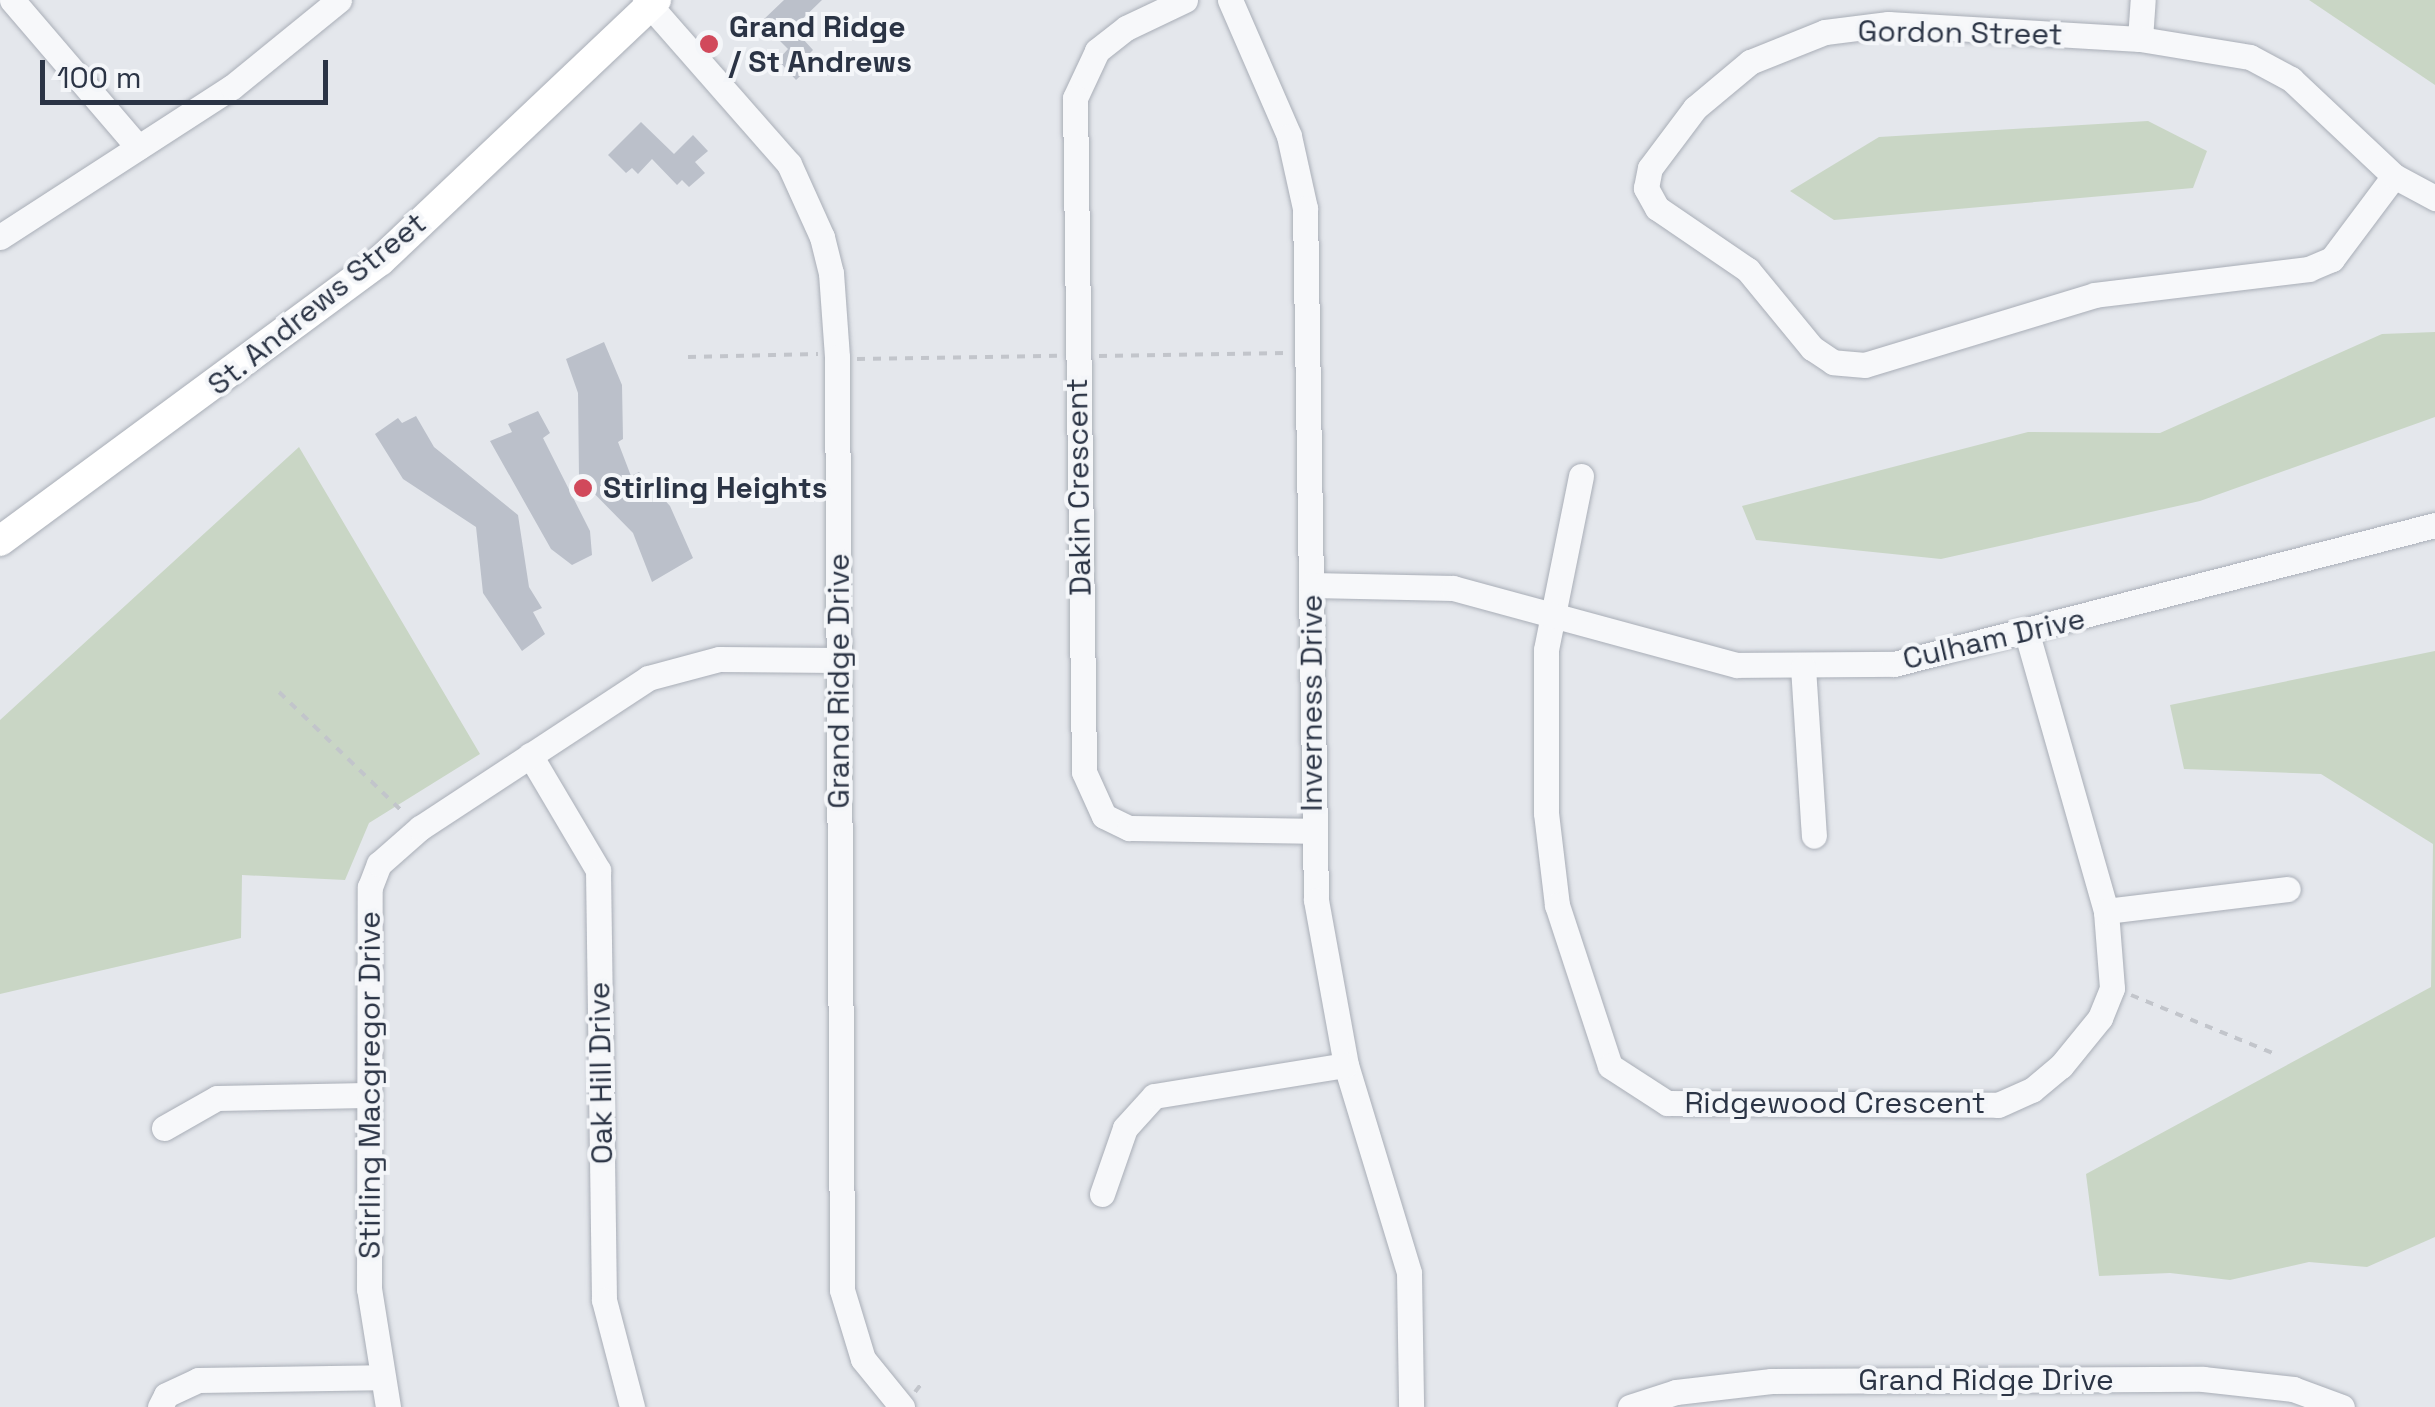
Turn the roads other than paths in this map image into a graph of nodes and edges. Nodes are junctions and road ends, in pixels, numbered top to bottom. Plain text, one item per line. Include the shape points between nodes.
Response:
1 (12, 0) edge
2 (1185, 0) edge
3 (1230, 0) edge
4 (2144, 0) edge
5 (333, 2) edge
6 (650, 2) edge
7 (2140, 40) junction
8 (138, 147) junction
9 (2394, 176) junction
10 (2435, 198) edge
11 (0, 238) edge
12 (1581, 476) dead end
13 (2435, 524) edge
14 (0, 541) edge
15 (1312, 585) junction
16 (1551, 615) junction
17 (2027, 633) junction
18 (838, 660) junction
19 (1803, 667) junction
20 (530, 755) junction
21 (1312, 831) junction
22 (1814, 836) dead end
23 (2288, 889) dead end
24 (2106, 911) junction
25 (1346, 1066) junction
26 (366, 1094) junction
27 (164, 1128) dead end
28 (1102, 1194) dead end
29 (380, 1377) junction
30 (885, 1402) edge
31 (160, 1407) edge
32 (388, 1407) edge
33 (632, 1407) edge
34 (1411, 1407) edge
35 (1630, 1407) edge
36 (2342, 1407) edge

1 - 8 street
2 - 21 street, Dakin Crescent via 1097,50 1075,98 1084,772 1104,816 1129,828
3 - 15 street, Inverness Drive via 1296,166 1305,208
4 - 7 street
5 - 8 street via 232,87
6 - 14 main road, St. Andrews Street via 380,261
6 - 18 street, Grand Ridge Drive via 789,164 822,237 837,357
7 - 9 street, Gordon Street via 2250,57 2292,79
7 - 9 street, Gordon Street via 1888,24 1824,32 1750,62 1716,85 1650,168 1646,188 1657,208 1748,270 1812,348 1834,362 1866,366 2095,295 2309,268 2332,259
8 - 11 street
9 - 10 street, Gordon Street
12 - 16 street, Ridgewood Crescent
13 - 17 street, Culham Drive
15 - 16 street, Culham Drive via 1426,584
15 - 21 street, Inverness Drive
16 - 19 street, Culham Drive via 1696,659
16 - 24 street, Ridgewood Crescent via 1546,813 1557,906 1610,1066 1633,1087 1667,1103 1998,1104 2032,1090 2061,1066 2100,1018 2112,988
17 - 19 street, Culham Drive via 1894,664
17 - 24 street
18 - 20 street, Stirling Macgregor Drive via 680,664
18 - 30 street, Grand Ridge Drive via 842,1290
19 - 22 street
20 - 26 street, Stirling Macgregor Drive via 420,828 379,864 370,887
20 - 33 street, Oak Hill Drive via 598,870 604,1300
21 - 25 street, Inverness Drive via 1316,900
23 - 24 street
25 - 28 street via 1154,1096 1125,1128
25 - 34 street, Inverness Drive via 1410,1273
26 - 27 street via 217,1098
26 - 29 street, Stirling Macgregor Drive via 369,1289
29 - 31 street via 198,1380 166,1395
29 - 32 street, Stirling Macgregor Drive
35 - 36 street, Grand Ridge Drive via 1676,1392 1771,1381 2183,1379 2248,1381

